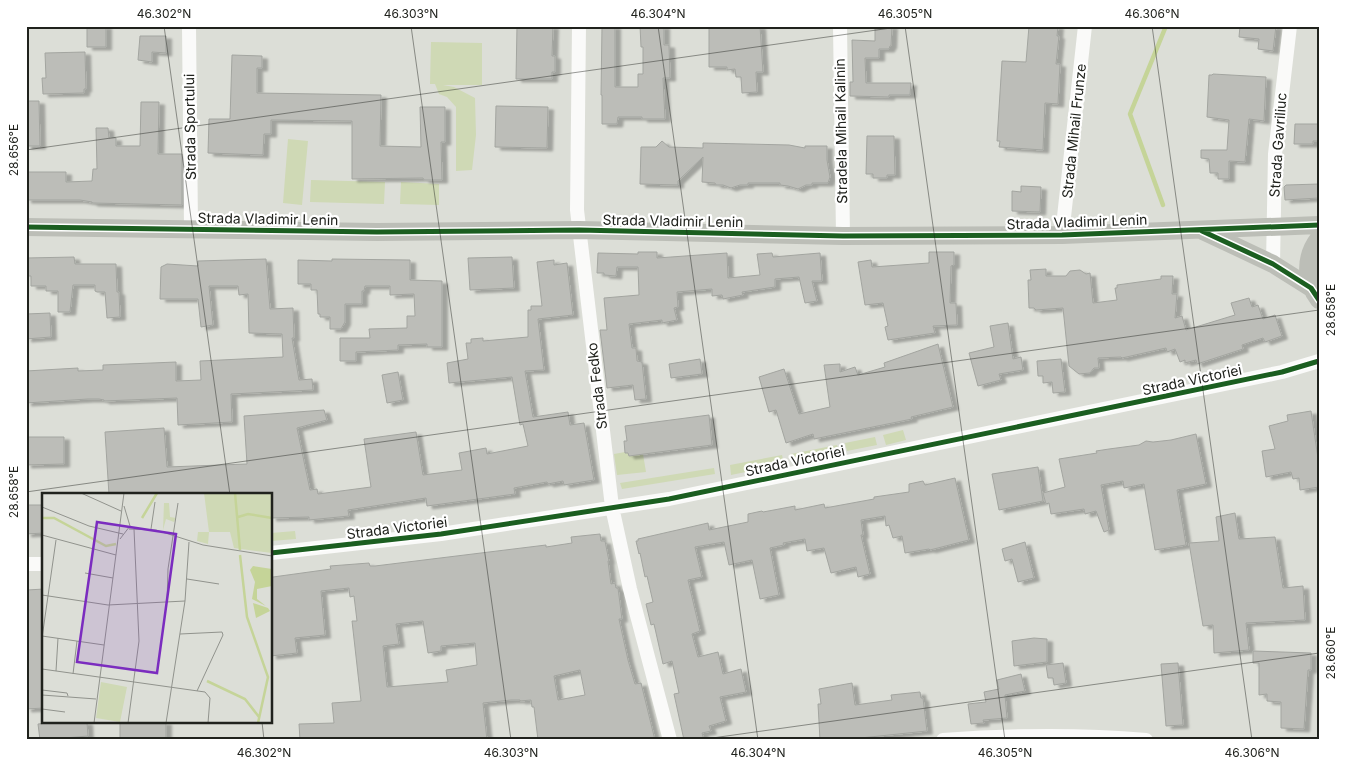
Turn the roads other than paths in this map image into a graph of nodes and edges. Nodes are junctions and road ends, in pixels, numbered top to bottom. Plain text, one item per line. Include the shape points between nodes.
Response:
1 (189, 26) edge
2 (579, 26) edge
3 (840, 26) edge
4 (1085, 26) edge
5 (1290, 26) edge
6 (1319, 225) edge
7 (26, 227) edge
8 (1274, 227) junction
9 (191, 228) junction
10 (579, 230) junction
11 (1200, 230) junction
12 (843, 236) junction
13 (1062, 236) junction
14 (1319, 238) edge
15 (1273, 264) junction
16 (1315, 294) edge
17 (1319, 362) edge
18 (612, 507) junction
19 (272, 553) edge
20 (26, 564) edge
21 (42, 564) edge
22 (670, 740) edge
23 (943, 740) edge
24 (1146, 740) edge

1 - 9 street, Strada Sportului
2 - 10 street, Strada Fedko
3 - 12 street, Stradela Mihail Kalinin
4 - 13 street, Strada Mihail Frunze
5 - 8 street, Strada Gavriliuc via 1275,154
6 - 8 main road, Strada Vladimir Lenin
7 - 9 main road, Strada Vladimir Lenin
8 - 11 main road, Strada Vladimir Lenin
8 - 15 street, Strada Gavriliuc
9 - 10 main road, Strada Vladimir Lenin via 378,232
10 - 12 main road, Strada Vladimir Lenin
10 - 18 street, Strada Fedko
11 - 13 main road, Strada Vladimir Lenin
11 - 15 main road
12 - 13 main road, Strada Vladimir Lenin
14 - 16 main road via 1308,258 1308,274
15 - 16 main road
17 - 18 street, Strada Victoriei via 669,499
18 - 19 street, Strada Victoriei via 441,534
18 - 22 street, Strada Fedko
20 - 21 street
23 - 24 street via 996,736 1099,736

